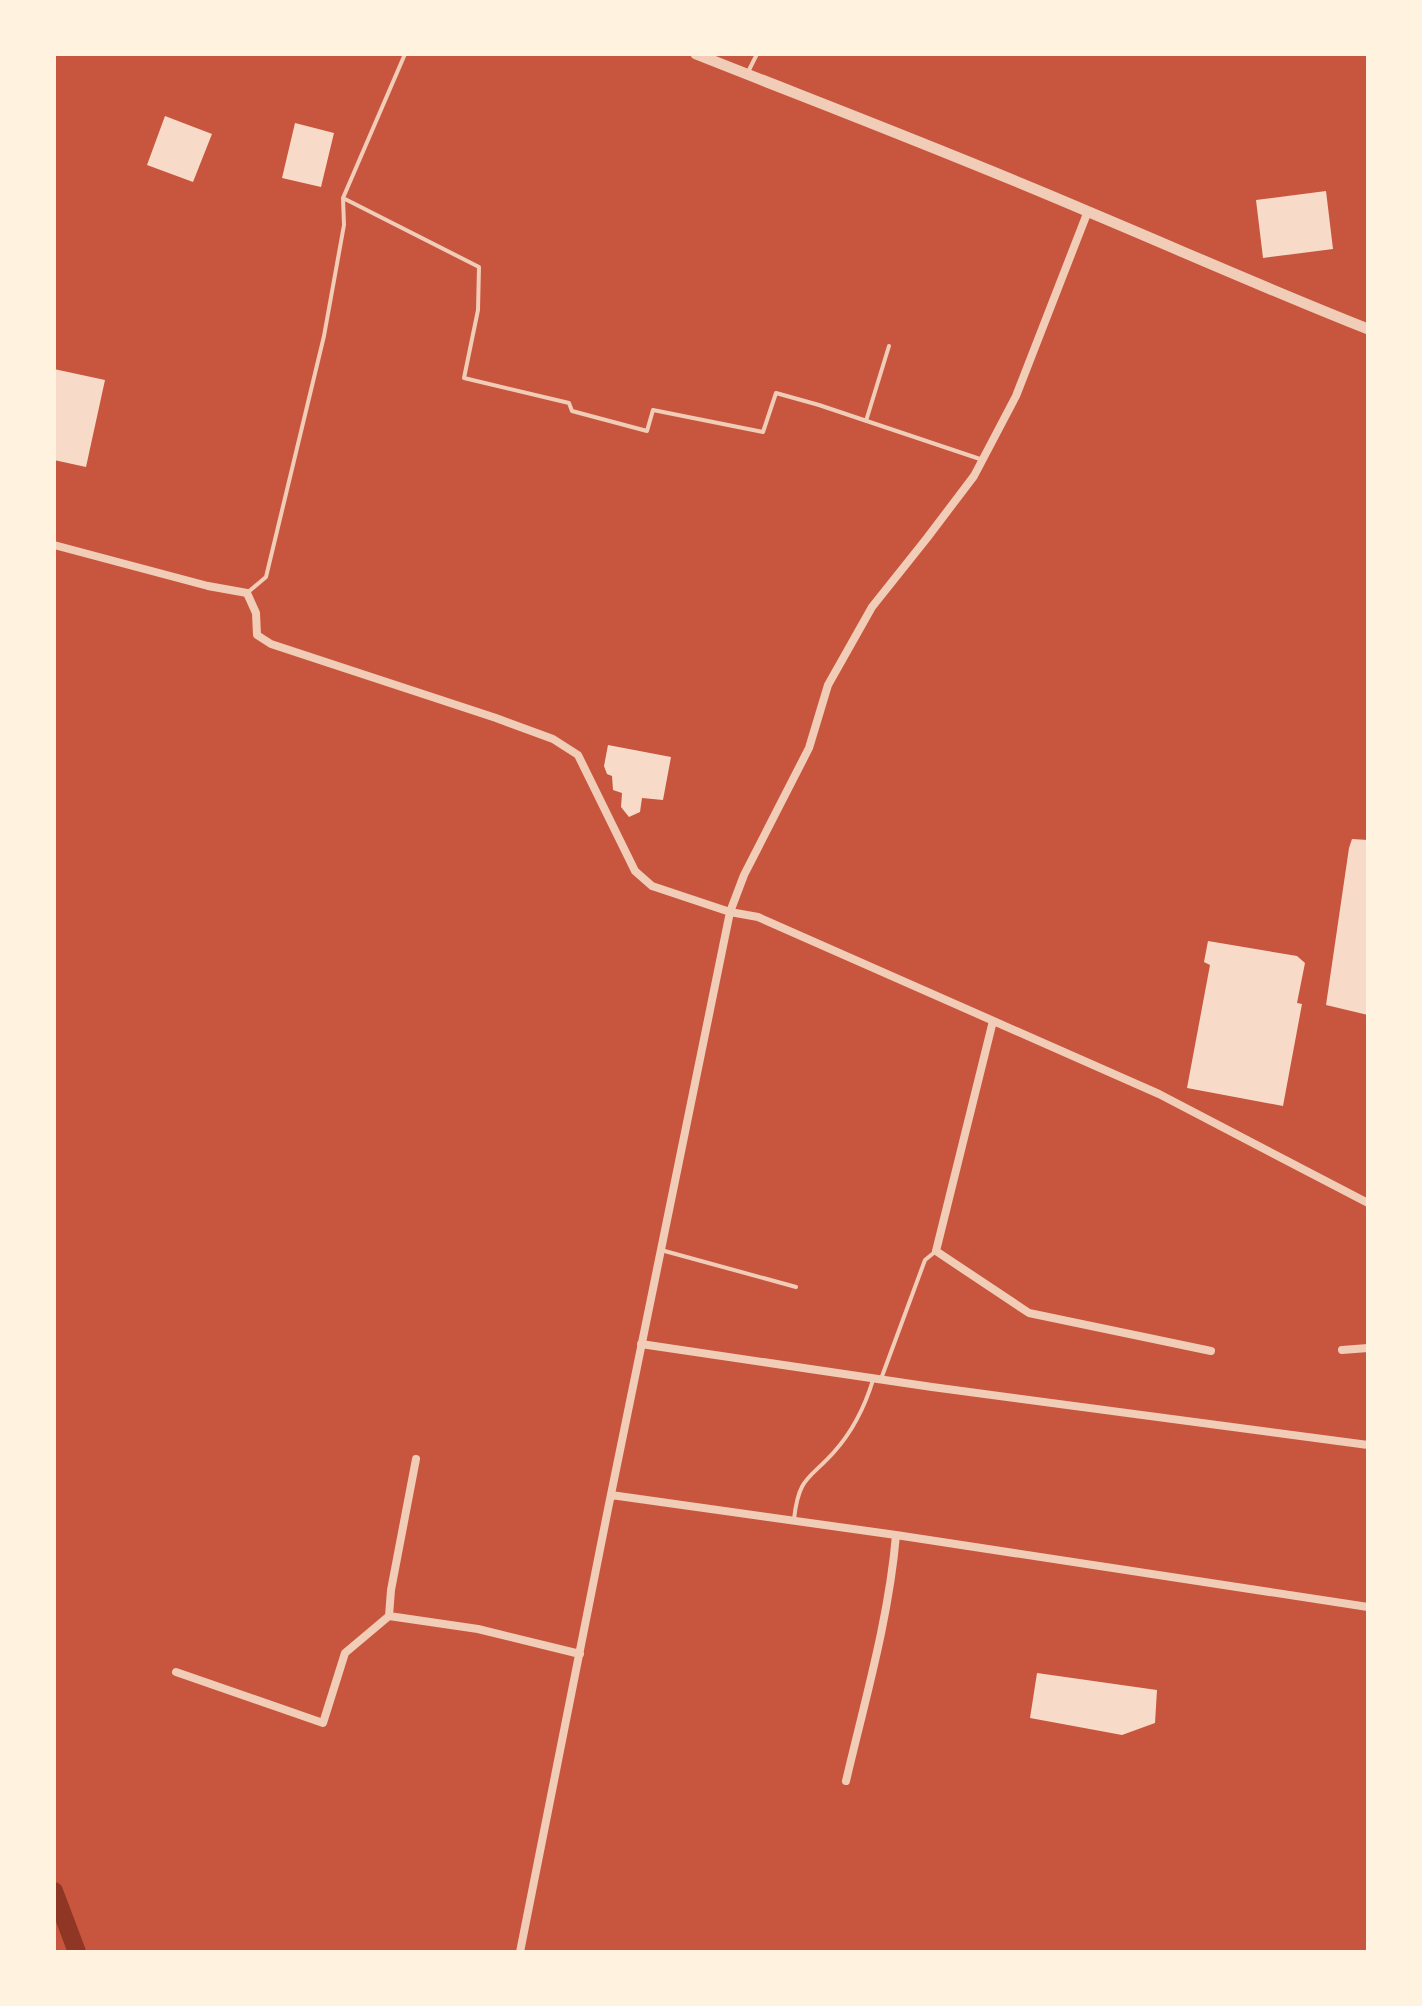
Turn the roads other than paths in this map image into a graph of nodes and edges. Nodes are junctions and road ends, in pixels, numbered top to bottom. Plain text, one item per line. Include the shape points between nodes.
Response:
1 (405, 54) edge
2 (696, 54) edge
3 (757, 54) edge
4 (747, 74) junction
5 (343, 198) junction
6 (1088, 211) junction
7 (1368, 329) edge
8 (889, 346) dead end
9 (866, 421) junction
10 (983, 460) junction
11 (54, 545) edge
12 (247, 593) junction
13 (730, 912) junction
14 (993, 1021) junction
15 (1368, 1203) edge
16 (661, 1250) junction
17 (936, 1251) junction
18 (796, 1287) dead end
19 (641, 1344) junction
20 (1368, 1348) edge
21 (1342, 1350) dead end
22 (1211, 1351) dead end
23 (877, 1379) junction
24 (1368, 1445) edge
25 (416, 1459) dead end
26 (611, 1495) junction
27 (794, 1520) junction
28 (896, 1535) junction
29 (1368, 1607) edge
30 (389, 1616) junction
31 (580, 1654) junction
32 (176, 1672) dead end
33 (846, 1781) dead end
34 (520, 1952) edge

1 - 5 lane
2 - 4 street
3 - 4 lane
4 - 6 street
5 - 9 lane via 479,267 478,310 464,378 569,403 572,411 647,431 653,410 763,432 776,393
5 - 12 lane via 344,225 324,336 266,577
6 - 7 street
6 - 10 street via 1016,396
8 - 9 lane
9 - 10 lane
10 - 13 street via 872,607 828,685 809,748
11 - 12 street
12 - 13 street via 256,613 257,635 271,644 496,718 553,739 578,755 635,871 652,886
13 - 14 street via 758,917
13 - 16 street
14 - 15 street via 1159,1094
14 - 17 street
16 - 18 lane
16 - 19 street
17 - 22 street via 1029,1313
17 - 23 lane via 925,1260
19 - 23 street
19 - 26 street
20 - 21 street
23 - 24 street
23 - 27 lane via 836,1450 802,1484
25 - 30 street
26 - 27 street
26 - 31 street
27 - 28 street
28 - 29 street
28 - 33 street via 882,1628
30 - 31 street via 478,1629
30 - 32 street via 345,1653 323,1723
31 - 34 street

